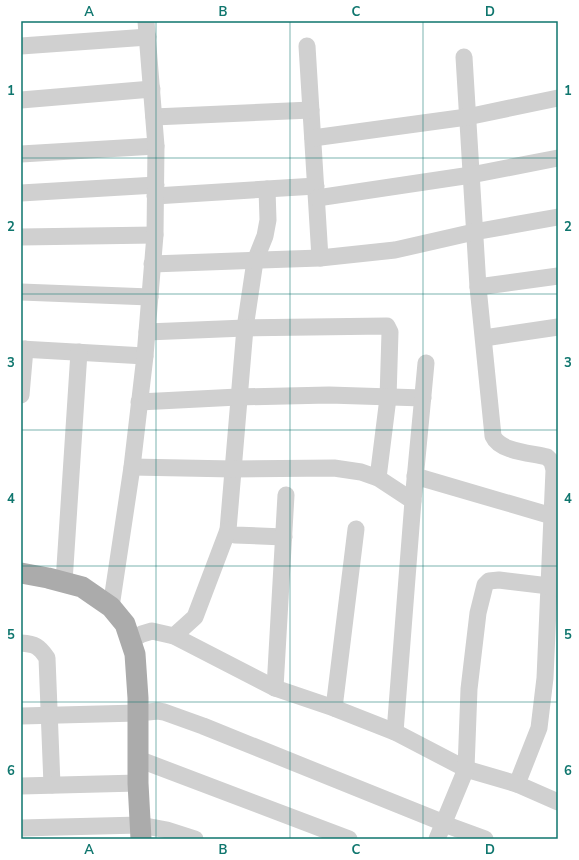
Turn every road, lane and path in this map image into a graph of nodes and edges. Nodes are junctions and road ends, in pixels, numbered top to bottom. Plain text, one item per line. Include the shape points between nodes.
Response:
1 (147, 29) edge
2 (21, 46) edge
3 (307, 46) dead end
4 (464, 57) dead end
5 (152, 89) junction
6 (558, 98) edge
7 (21, 100) edge
8 (311, 110) junction
9 (154, 117) junction
10 (467, 117) junction
11 (313, 138) junction
12 (156, 146) junction
13 (21, 154) edge
14 (558, 158) edge
15 (471, 175) junction
16 (267, 189) junction
17 (155, 191) junction
18 (316, 192) junction
19 (21, 193) edge
20 (558, 217) edge
21 (474, 232) junction
22 (155, 235) junction
23 (21, 237) edge
24 (320, 258) junction
25 (255, 261) junction
26 (152, 264) junction
27 (558, 276) edge
28 (478, 287) junction
29 (21, 292) edge
30 (150, 297) junction
31 (558, 327) edge
32 (245, 328) junction
33 (147, 332) junction
34 (484, 338) junction
35 (23, 349) edge
36 (79, 352) junction
37 (144, 356) junction
38 (426, 363) dead end
39 (21, 395) edge
40 (238, 396) junction
41 (388, 398) junction
42 (423, 398) junction
43 (139, 402) junction
44 (132, 467) junction
45 (233, 469) junction
46 (415, 476) junction
47 (378, 478) junction
48 (286, 495) dead end
49 (413, 501) junction
50 (552, 516) junction
51 (356, 529) dead end
52 (228, 530) junction
53 (284, 537) junction
54 (21, 573) edge
55 (64, 582) junction
56 (554, 587) edge
57 (111, 607) junction
58 (174, 636) junction
59 (130, 640) junction
60 (21, 643) edge
61 (275, 688) junction
62 (334, 708) junction
63 (138, 713) junction
64 (50, 715) junction
65 (21, 716) edge
66 (395, 732) junction
67 (138, 759) junction
68 (466, 769) junction
69 (138, 783) junction
70 (517, 784) junction
71 (52, 785) junction
72 (21, 786) edge
73 (558, 802) edge
74 (444, 823) junction
75 (21, 828) edge
76 (140, 832) edge
77 (195, 839) edge
78 (350, 839) edge
79 (437, 839) edge
80 (485, 839) edge

1 - 2 street
1 - 5 street
3 - 8 street
4 - 10 street
5 - 7 street
5 - 9 street
6 - 10 street
8 - 9 street
8 - 11 street
9 - 12 street
10 - 11 street
10 - 15 street
11 - 18 street
12 - 13 street
12 - 17 street
14 - 15 street
15 - 18 street
15 - 21 street
16 - 17 street
16 - 18 street
16 - 25 street via 268,220
17 - 19 street
17 - 22 street
18 - 24 street
20 - 21 street
21 - 24 street via 395,250
21 - 28 street
22 - 23 street
22 - 26 street
24 - 25 street
25 - 26 street
25 - 32 street
26 - 30 street
27 - 28 street
28 - 34 street
29 - 30 street
30 - 33 street
31 - 34 street
32 - 33 street
32 - 40 street
32 - 41 street via 387,326 390,332
33 - 37 street
34 - 50 street via 493,436 504,448 550,459 554,470
35 - 36 street
35 - 39 street
36 - 37 street
36 - 55 street
37 - 43 street
38 - 42 street
40 - 41 street via 329,395
40 - 43 street
40 - 45 street
41 - 42 street
41 - 47 street
42 - 46 street
43 - 44 street
44 - 45 street
44 - 57 street
45 - 47 street via 334,468 361,472
45 - 52 street
46 - 49 street
46 - 50 street
47 - 49 street
48 - 53 street
49 - 66 street
50 - 56 street
51 - 62 street
52 - 53 street via 235,535
52 - 58 street via 194,617
53 - 61 street
54 - 55 main road
55 - 57 main road via 82,587
56 - 68 street via 499,580 489,581 485,585 478,613 469,689
56 - 70 street via 539,728
57 - 59 main road via 125,624
58 - 59 street via 152,631
58 - 61 street
59 - 63 main road via 135,654
60 - 64 street via 40,648 47,658
61 - 62 street
62 - 66 street
63 - 64 street
63 - 67 main road
63 - 74 street via 164,712 203,726
64 - 65 street
64 - 71 street
66 - 68 street
67 - 69 main road
67 - 78 street
68 - 70 street
68 - 74 street
69 - 71 street
69 - 76 main road
70 - 73 street
71 - 72 street
74 - 79 street
74 - 80 street
75 - 76 street
76 - 77 street via 167,830

